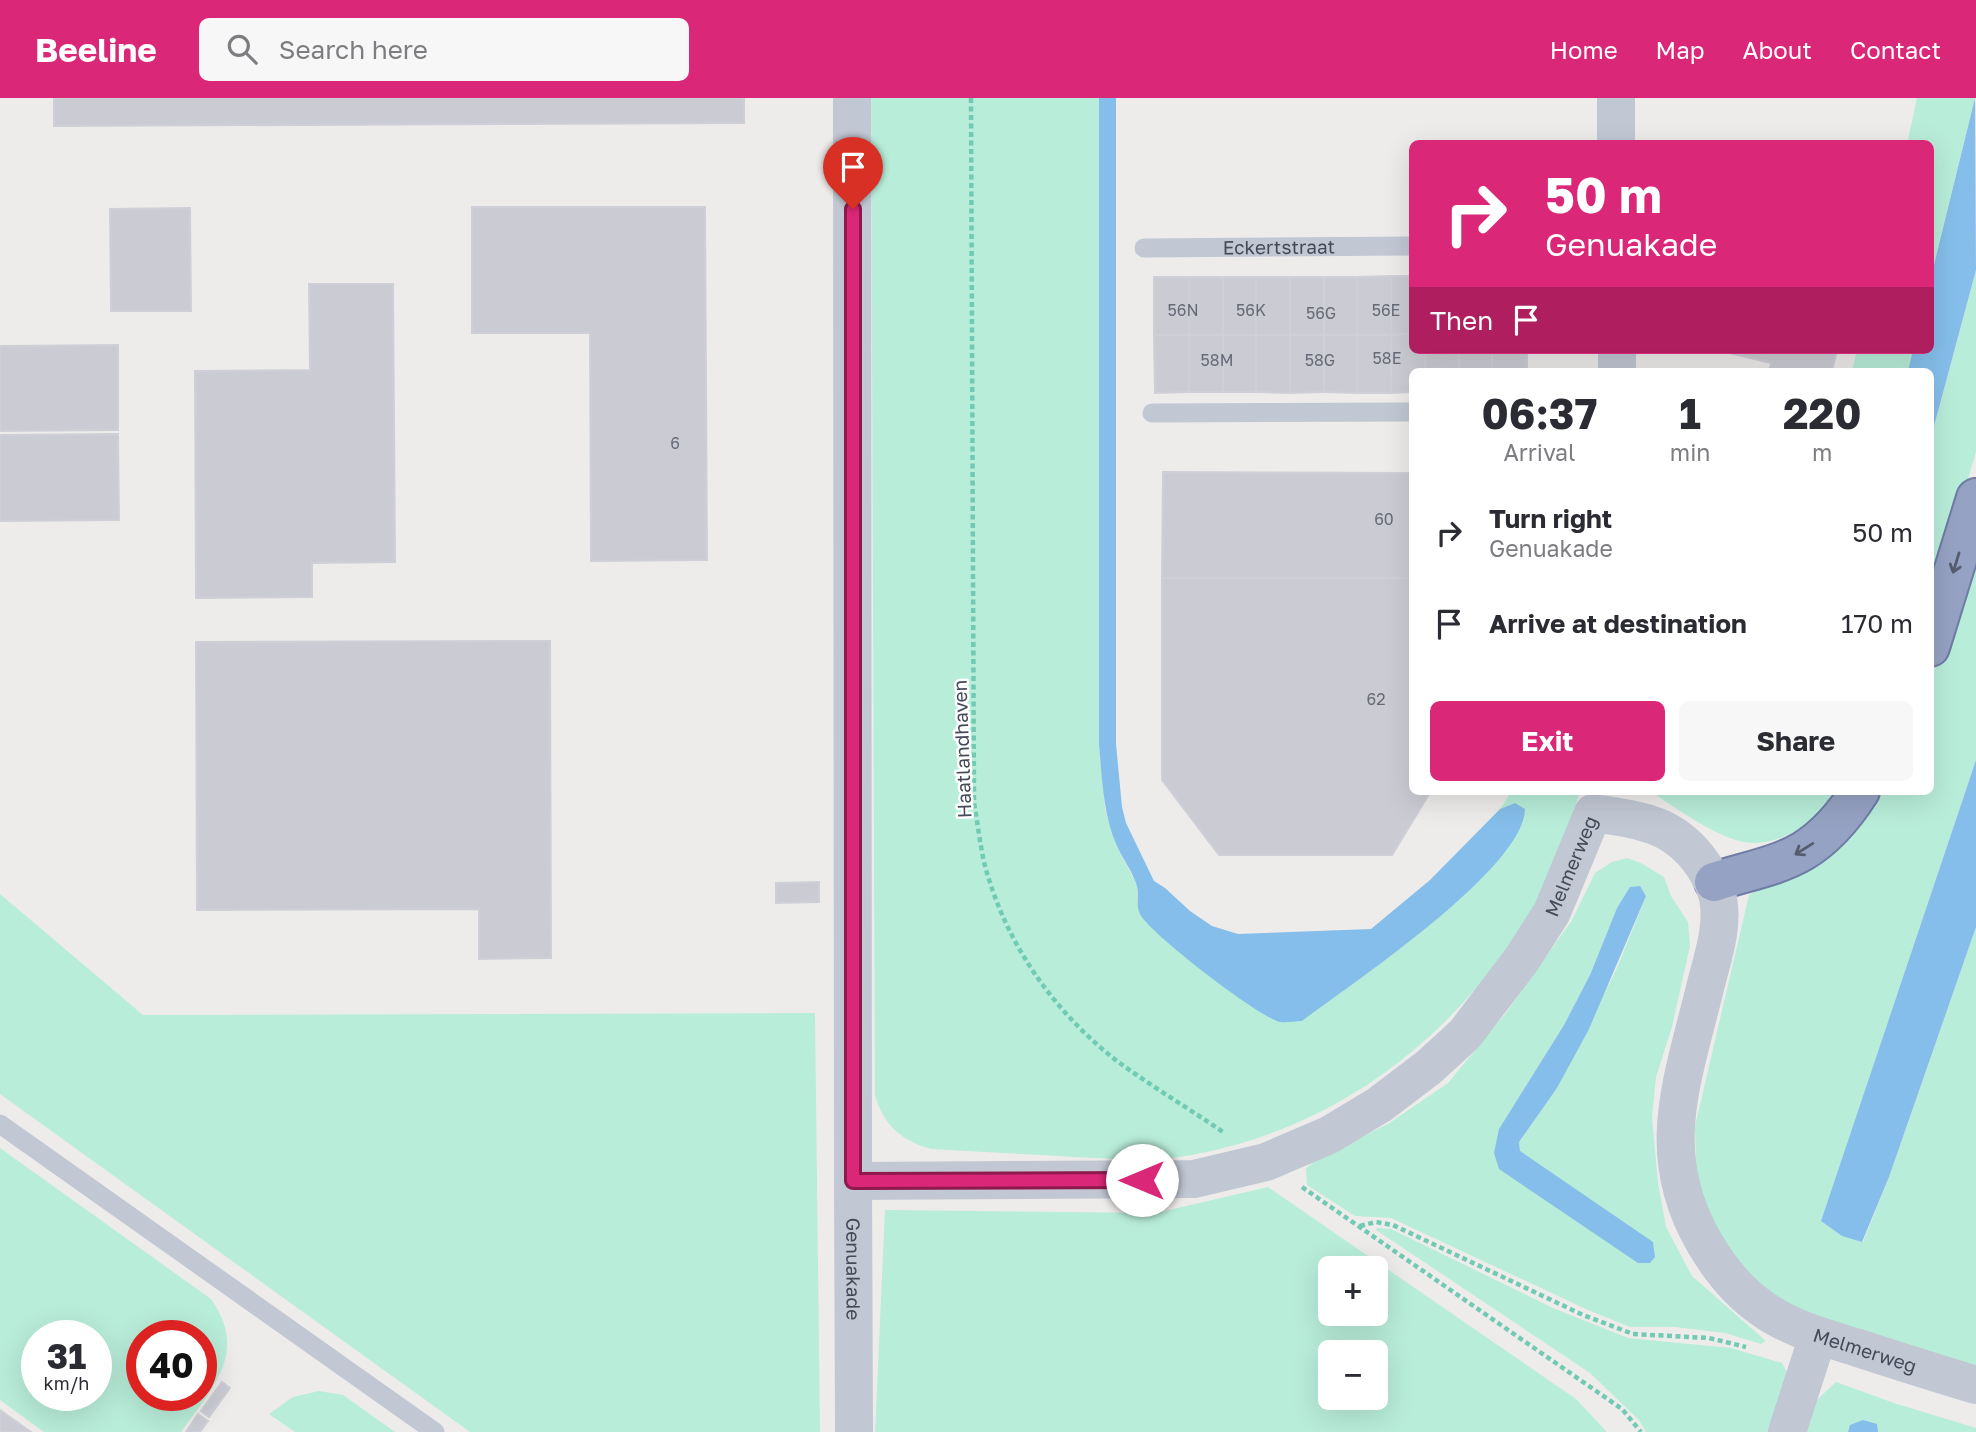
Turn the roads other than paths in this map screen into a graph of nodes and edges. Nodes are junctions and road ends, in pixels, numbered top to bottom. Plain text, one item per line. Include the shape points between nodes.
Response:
1 (852, 98) edge
2 (1616, 98) edge
3 (1616, 140) edge
4 (1409, 246) edge
5 (1144, 248) dead end
6 (1409, 412) edge
7 (1152, 413) dead end
8 (1976, 498) edge
9 (1934, 634) edge
10 (1857, 795) edge
11 (1596, 802) edge
12 (1714, 882) junction
13 (0, 1124) edge
14 (853, 1181) junction
15 (1818, 1336) junction
16 (1976, 1385) edge
17 (435, 1432) edge
18 (854, 1432) edge
19 (1787, 1432) edge

1 - 14 street, Genuakade
2 - 3 street
4 - 5 lane, Eckertstraat
6 - 7 lane
8 -> 9 highway
10 -> 12 highway via 1828,831 1804,851
11 - 12 street, Melmerweg via 1673,834
11 - 14 street, Melmerweg via 1552,912 1465,1034 1379,1105 1329,1135 1266,1162 1194,1180
12 - 15 street, Melmerweg via 1720,914 1716,945 1675,1122 1674,1146 1683,1194 1697,1230 1736,1286 1763,1309
13 - 17 lane
14 - 18 street, Genuakade
15 - 16 street, Melmerweg
15 - 19 street

